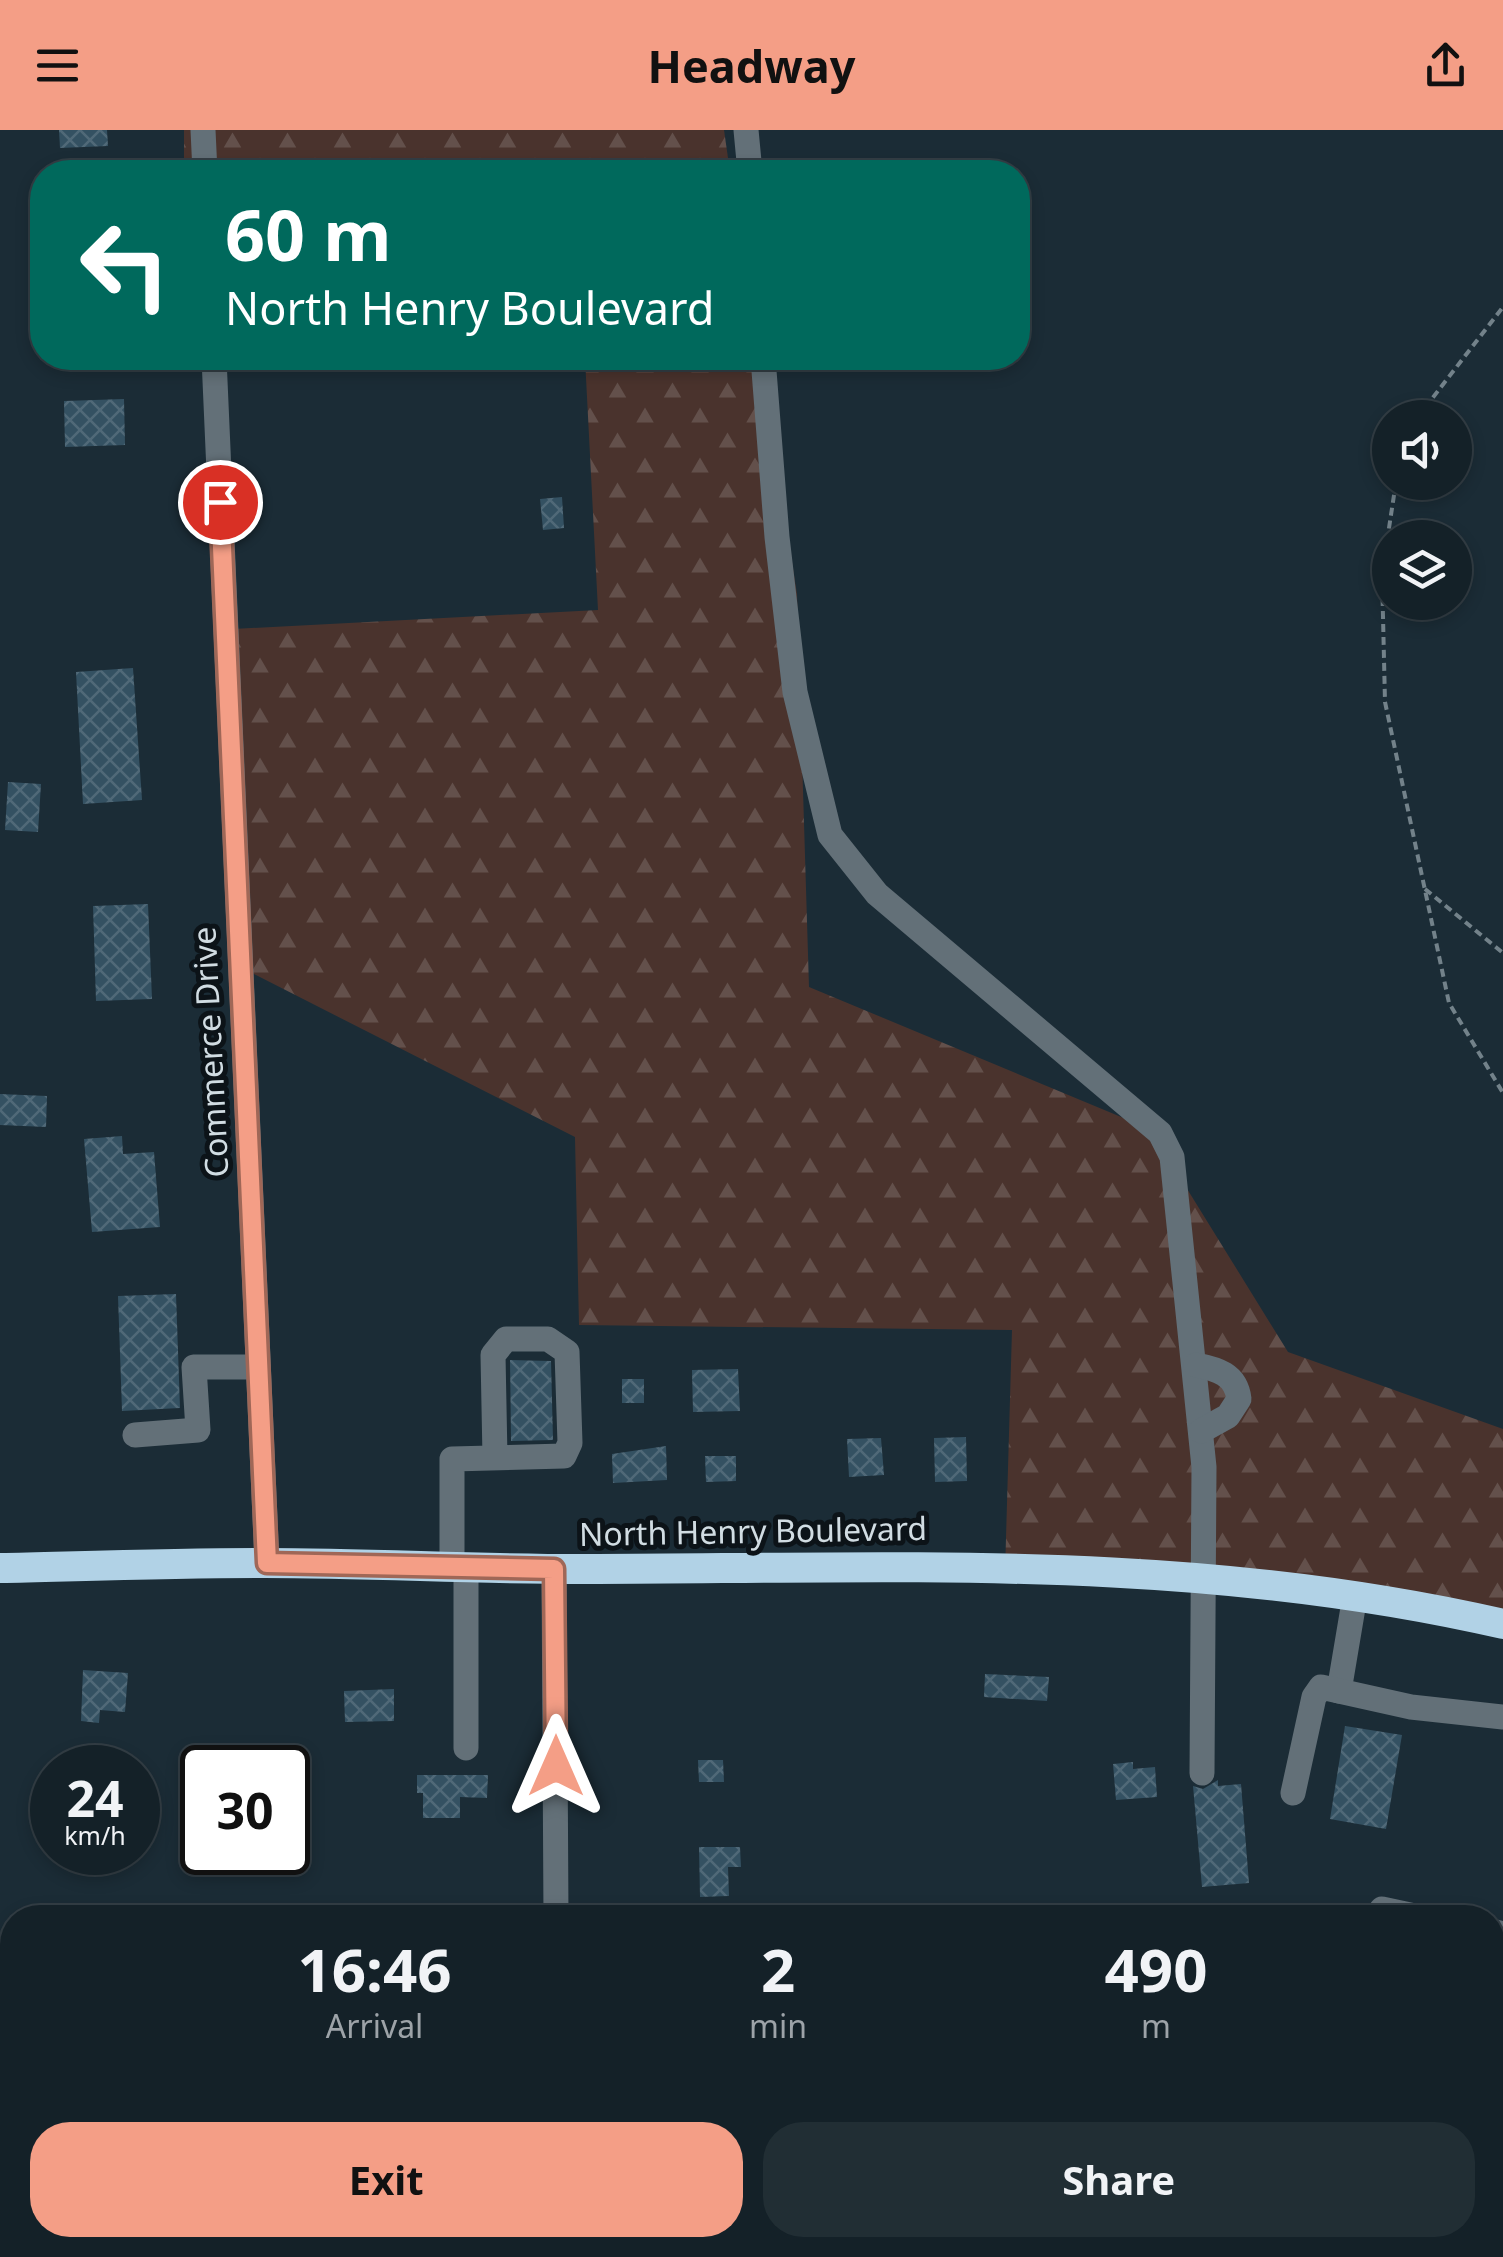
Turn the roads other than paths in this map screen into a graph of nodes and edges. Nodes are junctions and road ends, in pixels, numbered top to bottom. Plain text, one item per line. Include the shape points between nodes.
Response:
1 (203, 130) edge
2 (746, 130) edge
3 (204, 160) edge
4 (749, 160) edge
5 (215, 370) edge
6 (765, 370) edge
7 (1196, 1365) junction
8 (258, 1367) junction
9 (1202, 1431) junction
10 (135, 1436) dead end
11 (495, 1458) junction
12 (267, 1563) junction
13 (459, 1567) junction
14 (0, 1568) edge
15 (554, 1569) junction
16 (1202, 1576) junction
17 (1355, 1596) junction
18 (1503, 1624) edge
19 (1339, 1691) junction
20 (1503, 1717) edge
21 (466, 1748) dead end
22 (1202, 1773) dead end
23 (1293, 1793) dead end
24 (556, 1905) edge

1 - 3 street
2 - 4 street
5 - 8 street, Commerce Drive
6 - 7 street via 796,692 830,835 877,894 1160,1133 1172,1157
7 - 9 street
7 - 9 street via 1224,1373 1239,1399 1228,1416
8 - 10 street via 194,1367 198,1430
8 - 12 street, Commerce Drive
9 - 16 street
11 - 11 street via 564,1456 570,1443 567,1352 548,1340 506,1339 493,1355
11 - 13 street via 452,1459
12 - 13 highway, North Henry Boulevard
12 - 14 highway, North Henry Boulevard
13 - 15 highway, North Henry Boulevard
13 - 21 street
15 - 16 highway, North Henry Boulevard via 946,1564
15 - 24 street
16 - 17 highway, North Henry Boulevard
16 - 22 street
17 - 18 highway, North Henry Boulevard
17 - 19 street
19 - 20 street
19 - 23 street via 1322,1687 1314,1696

